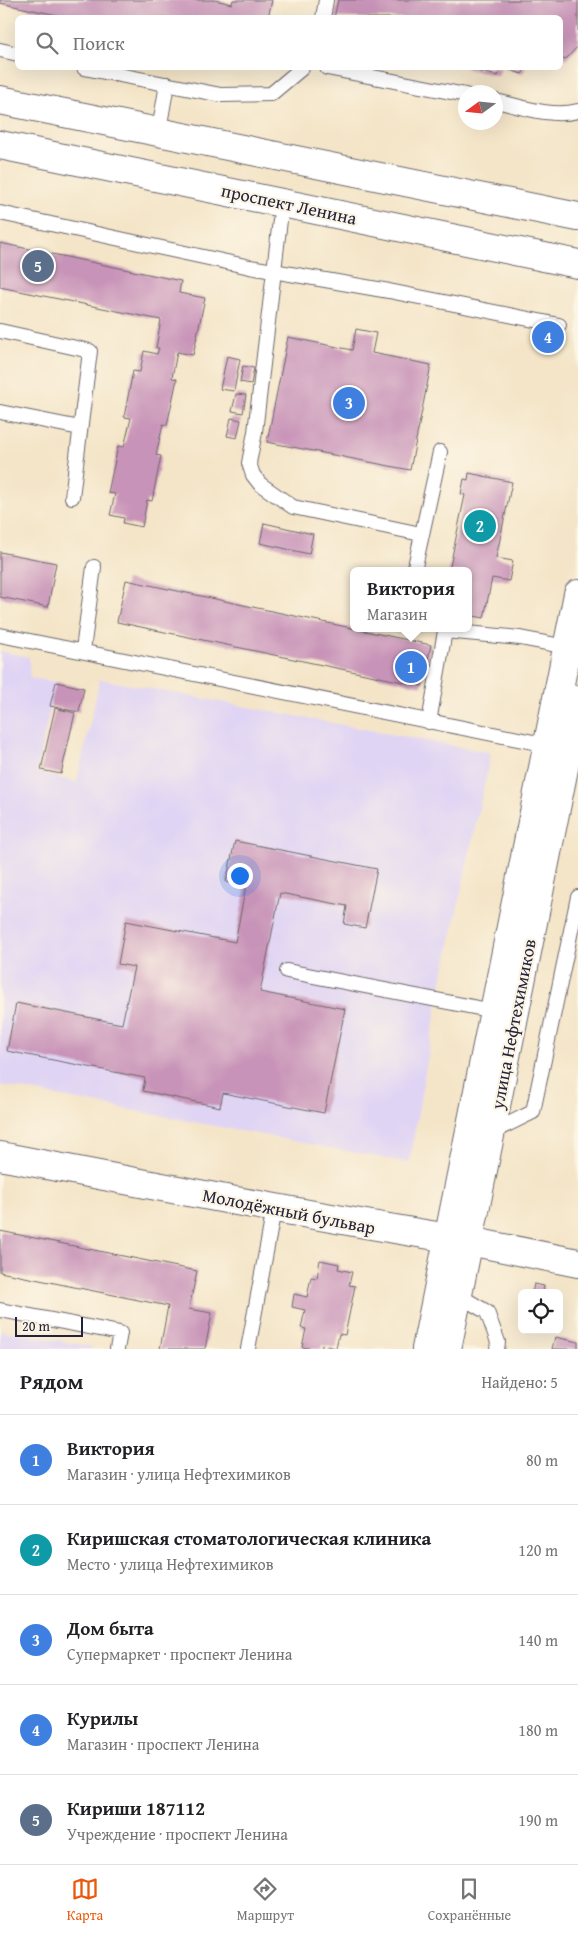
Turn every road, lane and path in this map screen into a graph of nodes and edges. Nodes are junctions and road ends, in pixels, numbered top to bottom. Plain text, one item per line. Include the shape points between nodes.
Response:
1 (326, 0) edge
2 (324, 15) edge
3 (0, 50) edge
4 (15, 53) edge
5 (94, 70) edge
6 (300, 70) edge
7 (337, 70) edge
8 (167, 84) junction
9 (458, 93) edge
10 (0, 100) edge
11 (503, 103) edge
12 (578, 110) edge
13 (159, 130) junction
14 (0, 145) edge
15 (282, 203) junction
16 (0, 213) edge
17 (578, 217) edge
18 (578, 264) edge
19 (276, 270) junction
20 (559, 325) dead end
21 (0, 330) edge
22 (0, 412) edge
23 (80, 428) junction
24 (440, 452) dead end
25 (72, 497) dead end
26 (421, 534) junction
27 (415, 567) edge
28 (94, 568) dead end
29 (578, 594) edge
30 (443, 632) edge
31 (469, 632) edge
32 (0, 635) edge
33 (573, 648) edge
34 (82, 650) junction
35 (578, 699) edge
36 (429, 722) junction
37 (565, 749) edge
38 (578, 897) edge
39 (286, 970) dead end
40 (505, 1013) junction
41 (492, 1132) junction
42 (0, 1156) edge
43 (274, 1209) junction
44 (459, 1240) junction
45 (578, 1263) edge
46 (458, 1295) junction
47 (0, 1310) edge
48 (117, 1349) edge
49 (248, 1349) edge
50 (426, 1349) edge
51 (447, 1349) edge
52 (497, 1349) edge

1 - 2 lane
3 - 4 lane
5 - 8 lane
6 - 8 lane via 271,94 221,95
7 - 9 lane
8 - 13 lane
10 - 13 street
11 - 12 lane via 566,114
13 - 17 street
14 - 15 street, проспект Ленина
15 - 18 street, проспект Ленина
15 - 19 lane
16 - 19 lane
19 - 20 lane
19 - 26 lane via 249,463 253,475 260,484 293,507
21 - 23 lane via 90,351
22 - 23 lane
23 - 25 lane
24 - 26 lane
26 - 27 lane
28 - 34 lane
29 - 33 street
30 - 36 lane
31 - 33 lane
32 - 34 lane
33 - 37 street
34 - 36 lane
35 - 37 street, улица Нефтехимиков
36 - 37 lane
37 - 40 street, улица Нефтехимиков
38 - 41 lane via 533,1112
39 - 40 lane
40 - 41 street, улица Нефтехимиков
40 - 44 street
41 - 44 street, улица Нефтехимиков
42 - 43 street, Молодёжный бульвар
43 - 44 street, Молодёжный бульвар
43 - 49 lane
44 - 45 street, Молодёжный бульвар
44 - 46 street, улица Нефтехимиков
44 - 50 street
46 - 51 street, улица Нефтехимиков
46 - 52 lane via 487,1312 498,1342
47 - 48 lane via 120,1332

